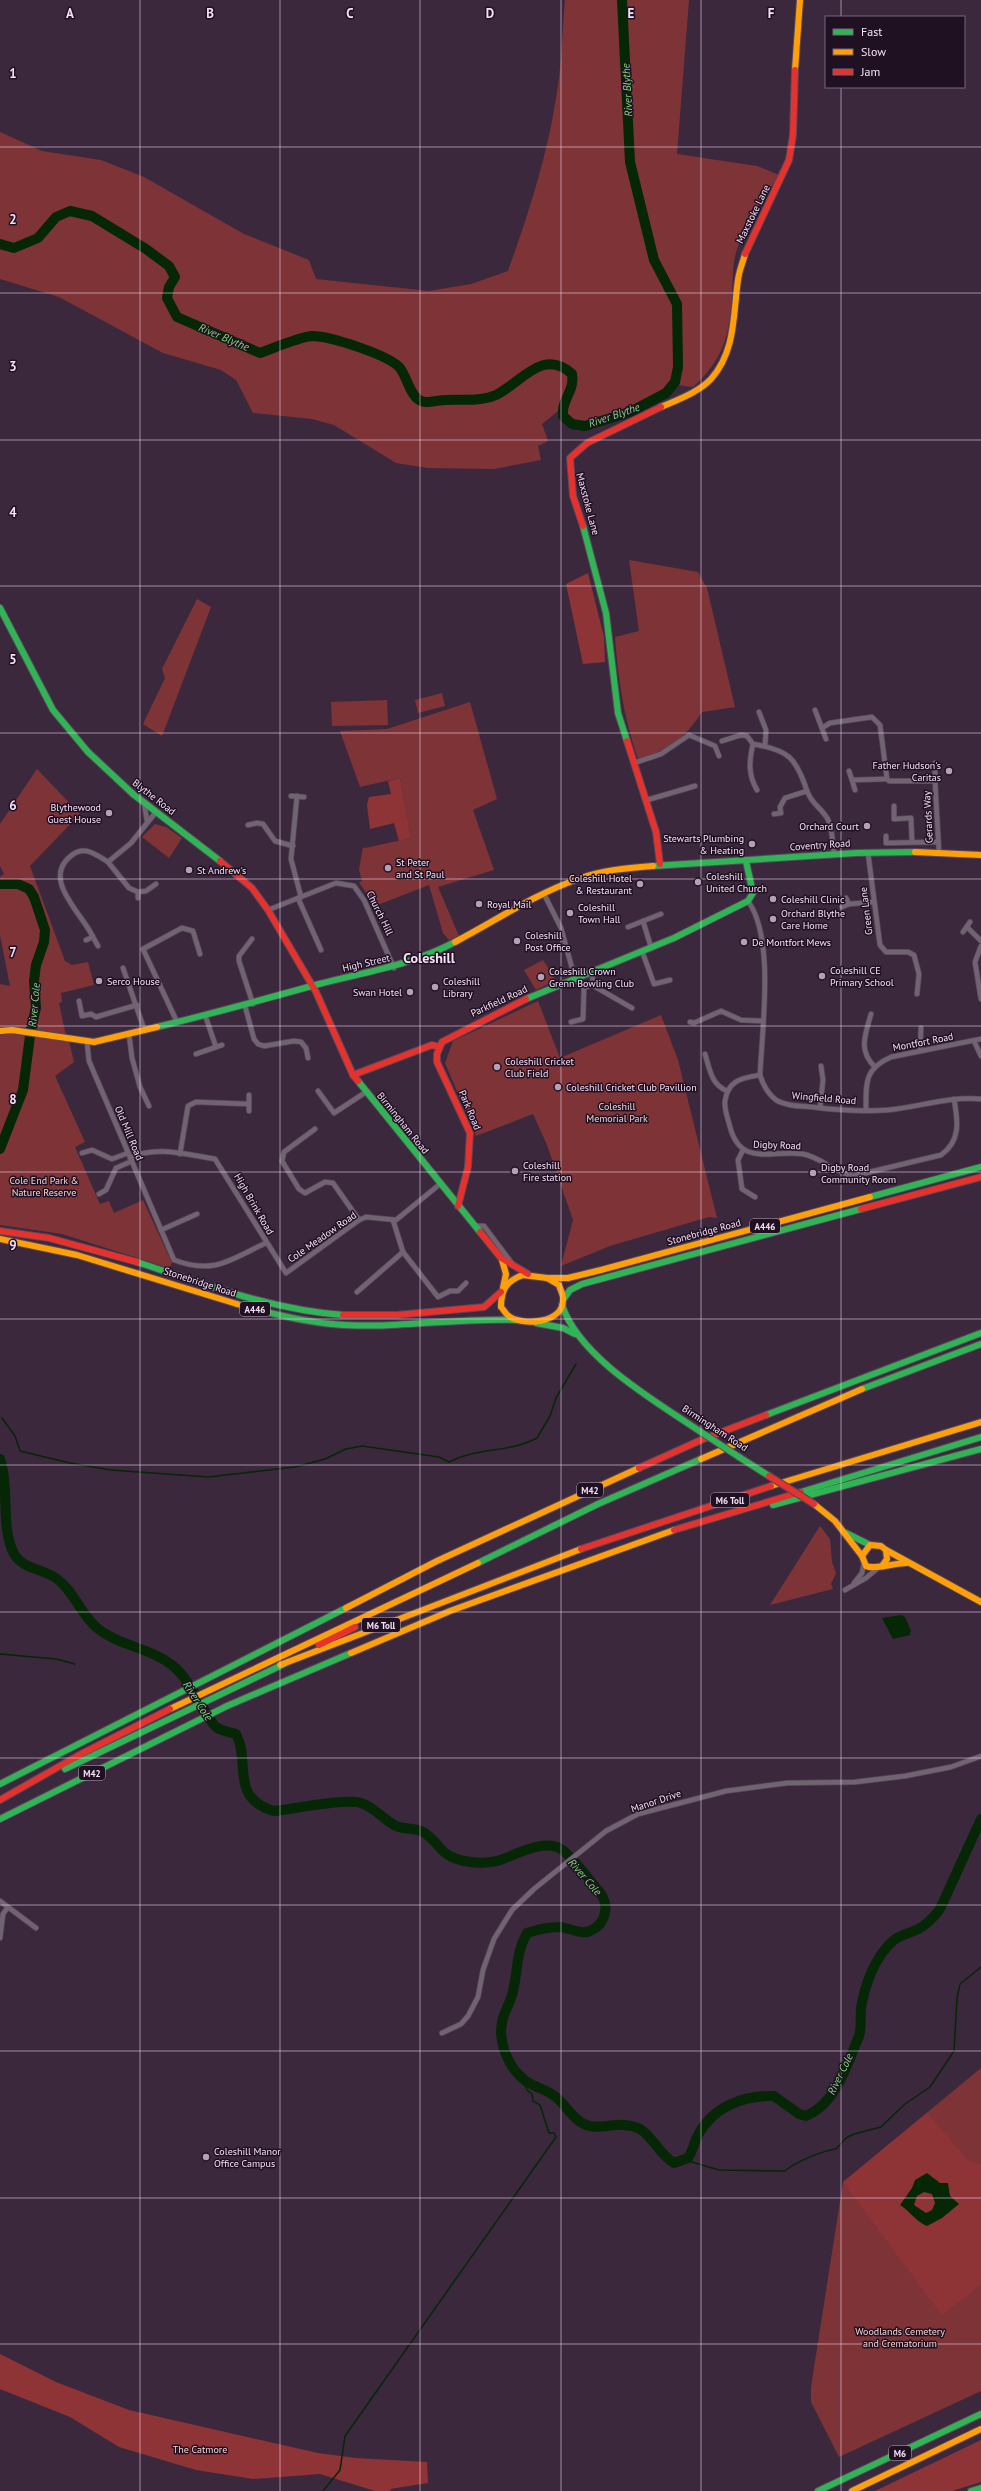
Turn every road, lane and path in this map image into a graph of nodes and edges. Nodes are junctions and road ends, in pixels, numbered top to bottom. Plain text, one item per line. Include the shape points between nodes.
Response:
1 (800, 0) edge
2 (0, 608) edge
3 (815, 710) dead end
4 (760, 712) dead end
5 (822, 728) junction
6 (826, 740) dead end
7 (722, 741) dead end
8 (753, 744) junction
9 (765, 746) junction
10 (719, 756) dead end
11 (634, 763) junction
12 (935, 763) dead end
13 (848, 771) dead end
14 (887, 778) junction
15 (852, 780) junction
16 (935, 781) junction
17 (695, 786) dead end
18 (757, 790) dead end
19 (807, 790) junction
20 (855, 790) dead end
21 (290, 796) dead end
22 (297, 796) junction
23 (304, 797) dead end
24 (646, 800) junction
25 (144, 802) junction
26 (894, 806) dead end
27 (156, 812) junction
28 (774, 814) dead end
29 (147, 821) junction
30 (248, 826) dead end
31 (886, 836) dead end
32 (912, 841) junction
33 (938, 842) junction
34 (293, 846) junction
35 (939, 852) junction
36 (868, 853) junction
37 (834, 854) junction
38 (981, 855) edge
39 (746, 861) junction
40 (108, 862) junction
41 (660, 864) junction
42 (156, 884) dead end
43 (138, 892) junction
44 (544, 894) junction
45 (299, 897) junction
46 (138, 898) dead end
47 (846, 898) dead end
48 (748, 901) junction
49 (874, 902) junction
50 (849, 904) junction
51 (842, 907) dead end
52 (268, 910) junction
53 (661, 914) dead end
54 (643, 921) junction
55 (970, 922) dead end
56 (628, 927) dead end
57 (967, 927) junction
58 (963, 932) dead end
59 (93, 937) junction
60 (252, 939) dead end
61 (86, 940) dead end
62 (981, 940) edge
63 (98, 946) dead end
64 (981, 946) edge
65 (651, 947) junction
66 (321, 950) dead end
67 (642, 951) junction
68 (200, 954) dead end
69 (123, 968) dead end
70 (394, 968) junction
71 (593, 972) junction
72 (575, 979) junction
73 (670, 980) dead end
74 (913, 984) dead end
75 (313, 985) junction
76 (592, 985) junction
77 (919, 985) junction
78 (584, 988) junction
79 (917, 994) dead end
80 (981, 999) edge
81 (79, 1001) dead end
82 (253, 1004) junction
83 (137, 1005) junction
84 (245, 1006) junction
85 (632, 1008) dead end
86 (871, 1014) dead end
87 (205, 1015) junction
88 (177, 1022) junction
89 (571, 1022) dead end
90 (690, 1022) dead end
91 (762, 1022) junction
92 (921, 1028) dead end
93 (144, 1029) junction
94 (0, 1032) edge
95 (129, 1034) junction
96 (981, 1039) edge
97 (974, 1041) junction
98 (87, 1042) junction
99 (222, 1045) dead end
100 (216, 1047) junction
101 (439, 1047) junction
102 (920, 1051) junction
103 (196, 1054) dead end
104 (705, 1054) dead end
105 (981, 1056) edge
106 (308, 1058) dead end
107 (821, 1066) dead end
108 (875, 1067) junction
109 (760, 1074) junction
110 (353, 1075) junction
111 (318, 1091) dead end
112 (727, 1091) junction
113 (366, 1092) junction
114 (249, 1095) dead end
115 (954, 1099) junction
116 (981, 1099) edge
117 (249, 1104) junction
118 (149, 1106) dead end
119 (820, 1108) junction
120 (866, 1110) junction
121 (249, 1111) dead end
122 (315, 1129) dead end
123 (743, 1150) junction
124 (128, 1152) junction
125 (82, 1153) dead end
126 (180, 1154) junction
127 (131, 1160) junction
128 (981, 1167) edge
129 (981, 1177) edge
130 (440, 1184) junction
131 (98, 1194) dead end
132 (755, 1197) dead end
133 (458, 1206) junction
134 (197, 1214) dead end
135 (359, 1220) junction
136 (393, 1220) junction
137 (475, 1226) junction
138 (161, 1230) junction
139 (0, 1231) edge
140 (0, 1239) edge
141 (266, 1243) junction
142 (403, 1252) junction
143 (501, 1258) junction
144 (513, 1268) junction
145 (530, 1275) junction
146 (547, 1278) junction
147 (466, 1283) dead end
148 (502, 1291) junction
149 (357, 1292) dead end
150 (563, 1302) junction
151 (517, 1320) junction
152 (536, 1323) junction
153 (981, 1333) edge
154 (578, 1336) junction
155 (981, 1344) edge
156 (981, 1422) edge
157 (981, 1438) edge
158 (981, 1449) edge
159 (680, 1528) junction
160 (845, 1532) junction
161 (870, 1545) junction
162 (886, 1550) junction
163 (863, 1560) junction
164 (908, 1563) junction
165 (880, 1567) junction
166 (854, 1585) junction
167 (425, 1589) junction
168 (845, 1590) dead end
169 (981, 1602) edge
170 (280, 1666) junction
171 (981, 1756) edge
172 (44, 1777) junction
173 (0, 1784) edge
174 (0, 1800) edge
175 (0, 1819) edge
176 (0, 1901) edge
177 (8, 1907) junction
178 (36, 1928) dead end
179 (0, 1938) edge
180 (442, 2033) dead end
181 (981, 2414) edge
182 (981, 2429) edge
183 (981, 2488) edge
184 (818, 2491) edge
185 (852, 2491) edge
186 (971, 2491) edge

1 - 11 main road, Maxstoke Lane via 793,134 789,160 747,246 738,278 733,328 727,354 711,379 691,393 587,443 570,458 570,480 606,613 615,696
2 - 25 main road, Blythe Road via 53,710 104,769
3 - 5 street
4 - 9 street via 766,730
5 - 6 street
5 - 14 street via 838,722 872,717 876,719 882,730
7 - 8 street via 741,735 747,736
8 - 9 street
8 - 18 street via 749,760 751,780
9 - 19 street via 789,755 799,767
10 - 11 street via 715,746 689,735 662,754
11 - 24 main road, Maxstoke Lane
12 - 16 street
13 - 15 street
14 - 15 street, Gerards Way
14 - 16 street, Gerards Way via 889,781
15 - 20 street
16 - 33 street, Gerards Way
17 - 24 street
19 - 28 street via 785,798 780,807 781,812
19 - 37 street via 810,800 826,815
21 - 22 street
22 - 23 street
22 - 34 street
24 - 41 main road, Maxstoke Lane via 659,840
25 - 27 main road, Blythe Road
25 - 29 street
26 - 32 street via 894,819 911,818
27 - 29 street
27 - 52 main road, Blythe Road via 240,877 252,888
29 - 40 street via 131,843
30 - 34 street via 263,824 275,841
31 - 32 street via 886,843
32 - 33 street
33 - 35 street, Gerards Way
34 - 45 street via 291,859
35 - 36 main road, Coventry Road
35 - 38 main road, Coventry Road
36 - 37 main road, Coventry Road
36 - 49 street, Green Lane
37 - 39 main road, Coventry Road
39 - 41 main road, Coventry Road
39 - 48 main road via 753,893
40 - 43 street via 129,888
40 - 59 street via 93,852 79,851 69,857 60,873 61,887
41 - 44 main road, High Street via 601,872
42 - 43 street via 146,891
43 - 46 street
44 - 70 main road, High Street via 446,947
44 - 72 street via 561,928
45 - 52 street, Church Hill
45 - 66 street
45 - 70 street, Church Hill via 336,884 358,889
47 - 50 street
48 - 65 main road, Parkfield Road
48 - 91 street, Wingfield Road via 754,912 765,952
49 - 50 street
49 - 77 street, Green Lane via 880,945 886,952 912,952 918,967
50 - 51 street
52 - 75 main road, Blythe Road
53 - 54 street
54 - 56 street
54 - 65 street
55 - 57 street
57 - 58 street
57 - 62 street
59 - 61 street
59 - 63 street
60 - 82 street via 239,956 239,961
64 - 80 street via 975,962
65 - 67 main road, Parkfield Road
67 - 71 main road, Parkfield Road
67 - 73 street via 654,984
68 - 88 street via 193,930 188,927 143,949
69 - 83 street
70 - 75 main road, High Street
71 - 72 main road, Parkfield Road
71 - 76 street
72 - 78 street
72 - 101 main road, Parkfield Road via 488,1016 445,1040
74 - 77 street
75 - 82 main road, High Street
75 - 110 main road, Birmingham Road
76 - 78 street
76 - 85 street
77 - 79 street, Green Lane
78 - 89 street via 583,1018
81 - 83 street via 82,1016 92,1014 96,1017
82 - 84 main road, High Street
83 - 93 street
84 - 87 main road, High Street
84 - 106 street via 254,1039 258,1044 264,1046 294,1040 306,1048
86 - 108 street via 864,1054
87 - 88 main road, High Street
87 - 100 street
88 - 93 main road, High Street
90 - 91 street via 694,1023 721,1011 740,1020
91 - 109 street, Wingfield Road
92 - 102 street
93 - 95 main road, High Street
94 - 98 main road via 12,1030
95 - 98 main road, High Street
95 - 118 street via 140,1088
96 - 97 street
97 - 102 street, Montfort Road
97 - 105 street
98 - 124 street, Old Mill Road via 89,1061
99 - 100 street
100 - 103 street
101 - 110 main road via 427,1047
101 - 133 main road, Park Road via 437,1062 470,1133 468,1167
102 - 108 street, Montfort Road via 891,1057
104 - 112 street via 717,1087
107 - 119 street via 823,1080
108 - 120 street via 866,1082
109 - 112 street via 734,1082
109 - 119 street, Wingfield Road via 767,1091 777,1100 792,1105
110 - 113 main road, Birmingham Road
111 - 113 street via 334,1113
112 - 123 street, Digby Road via 724,1107 730,1130 735,1143
113 - 130 main road, Birmingham Road
114 - 117 street
115 - 116 street, Wingfield Road
115 - 120 street, Wingfield Road via 887,1110
115 - 123 street, Digby Road via 957,1128 954,1142 949,1149 941,1155 875,1172 853,1176 805,1154 751,1154
117 - 121 street
117 - 126 street via 196,1102 188,1106
119 - 120 street, Wingfield Road
122 - 135 street via 284,1152 282,1161 299,1188 305,1192 325,1182 333,1184
123 - 132 street via 738,1160 742,1189
124 - 125 street via 112,1159 92,1150
124 - 127 street, Old Mill Road
126 - 127 street, High Brink Road via 145,1151
126 - 141 street, High Brink Road via 215,1159 218,1162
127 - 131 street, High Brink Road via 116,1168 106,1190
127 - 138 street, Old Mill Road
128 - 146 main road, Stonebridge Road / A446 via 601,1270 568,1278
129 - 150 main road, Stonebridge Road / A446 via 582,1284 570,1290
130 - 133 main road, Birmingham Road
130 - 136 street via 402,1216
133 - 137 main road, Birmingham Road
134 - 138 street
135 - 136 street, Cole Meadow Road via 366,1217
135 - 141 street, Cole Meadow Road via 286,1273
136 - 142 street
137 - 143 main road, Birmingham Road
137 - 144 street via 484,1226 514,1263
138 - 141 street, High Brink Road via 174,1260 192,1266 213,1267
139 - 148 main road, Stonebridge Road / A446 via 62,1240 254,1298 309,1311 347,1316 409,1315 484,1307
140 - 151 main road, Stonebridge Road / A446 via 62,1250 251,1308 307,1321 371,1326 469,1318
142 - 147 street via 438,1297 450,1290 458,1290
142 - 149 street
143 - 144 main road, Birmingham Road
143 - 148 main road, Birmingham Road via 506,1278
144 - 145 main road, Birmingham Road
145 - 146 main road
145 - 148 main road via 515,1278
146 - 150 main road via 559,1285
148 - 151 main road via 500,1300 503,1312
150 - 152 main road via 553,1317
150 - 154 main road, Birmingham Road via 566,1320
151 - 152 main road
152 - 154 main road, Birmingham Road via 563,1328
153 - 173 main road, M42 via 701,1440 436,1561
154 - 160 main road, Birmingham Road, bridge via 640,1390 814,1504
155 - 167 main road, M42 via 881,1381 604,1501
156 - 170 main road, M6 Toll via 624,1534 481,1585
157 - 159 main road, M6 Toll
158 - 159 main road, M42 via 835,1490
159 - 175 main road, M42 via 450,1611 227,1706
160 - 161 main road, Birmingham Road
160 - 163 main road, Birmingham Road
161 - 162 main road via 881,1546
161 - 163 main road
162 - 164 main road
162 - 165 main road via 887,1559
163 - 165 main road via 870,1567
163 - 166 street via 862,1573
164 - 165 main road via 889,1563
164 - 169 main road
165 - 166 street
166 - 168 street
167 - 170 main road via 385,1613
167 - 172 main road, M42 via 171,1708 81,1754
170 - 172 main road, M42 via 82,1762
171 - 180 street, Manor Drive via 951,1767 905,1776 855,1782 788,1783 695,1798 638,1814 606,1831 512,1910 494,1939 483,1970 478,1998 468,2016 461,2024
172 - 174 main road, M42
176 - 177 street
177 - 178 street
177 - 179 street via 3,1914
181 - 184 main road, M6
182 - 185 main road, M6
183 - 186 main road

